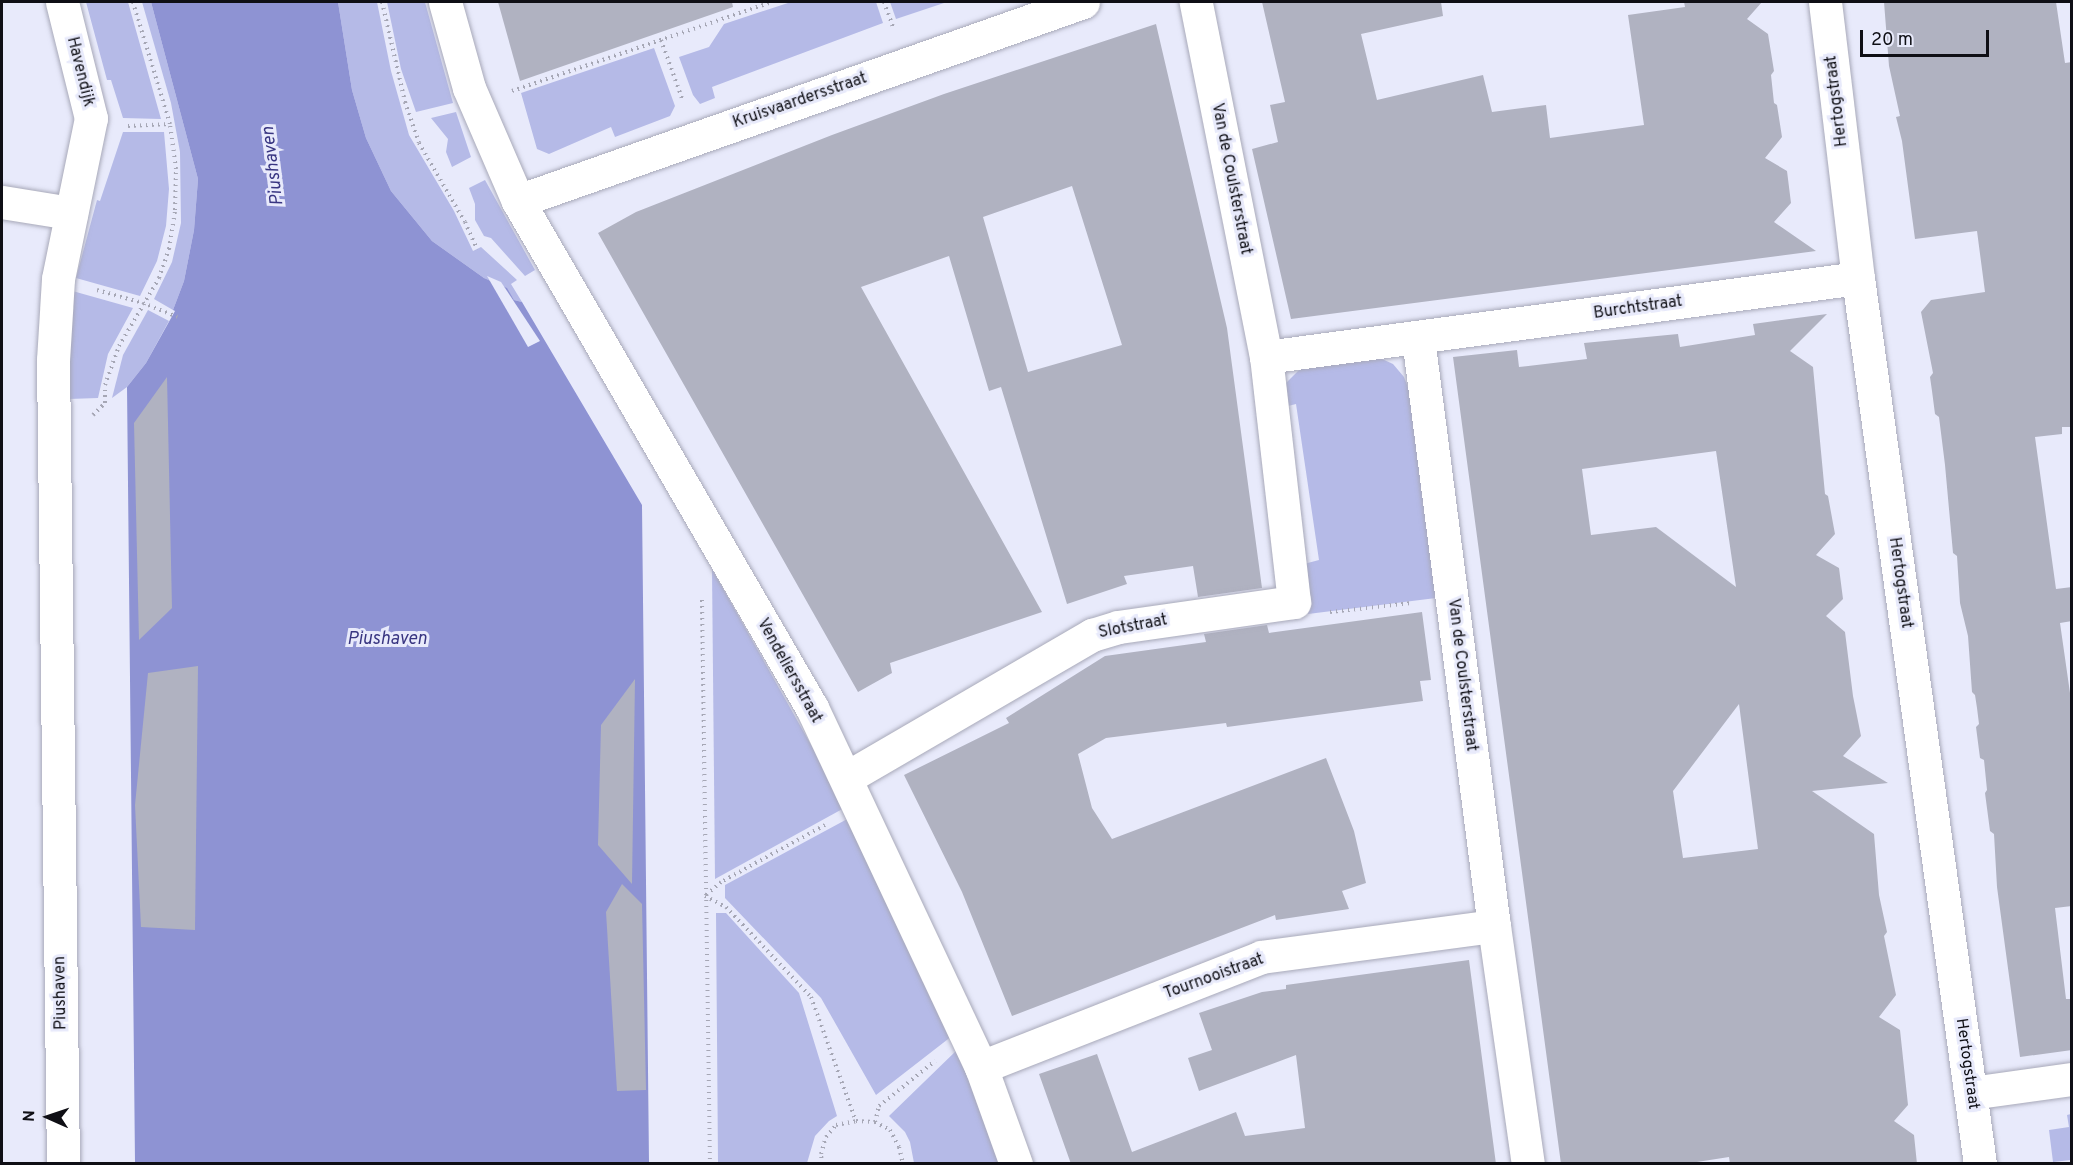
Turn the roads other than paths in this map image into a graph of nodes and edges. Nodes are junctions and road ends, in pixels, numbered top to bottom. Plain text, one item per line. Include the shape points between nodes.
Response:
1 (62, 2) edge
2 (445, 2) edge
3 (1083, 2) edge
4 (1196, 2) edge
5 (1825, 2) edge
6 (518, 201) junction
7 (2, 202) edge
8 (71, 213) junction
9 (1858, 278) junction
10 (1418, 338) junction
11 (1266, 357) junction
12 (1294, 602) joint
13 (853, 792) junction
14 (1494, 926) junction
15 (981, 1067) junction
16 (2072, 1079) edge
17 (1971, 1093) junction
18 (63, 1164) edge
19 (1016, 1164) edge
20 (1528, 1164) edge
21 (1980, 1164) edge

1 - 8 street, Havendijk via 91,118
2 - 6 street via 476,103
3 - 6 street, Kruisvaardersstraat
4 - 11 street, Van de Coulsterstraat
5 - 9 street, Hertogstraat
6 - 13 street, Vendeliersstraat via 800,688
7 - 8 street
8 - 18 street, Piushaven via 58,279 53,360
9 - 10 street, Burchtstraat
9 - 17 street, Hertogstraat
10 - 11 street
10 - 14 street, Van de Coulsterstraat
11 - 12 street, Van de Coulsterstraat
12 - 13 street, Slotstraat via 1118,627 1092,635
13 - 15 street, Vendeliersstraat
14 - 15 street, Tournooistraat via 1261,957
14 - 20 street, Van de Coulsterstraat
15 - 19 street, Vendeliersstraat
16 - 17 street
17 - 21 street, Hertogstraat

